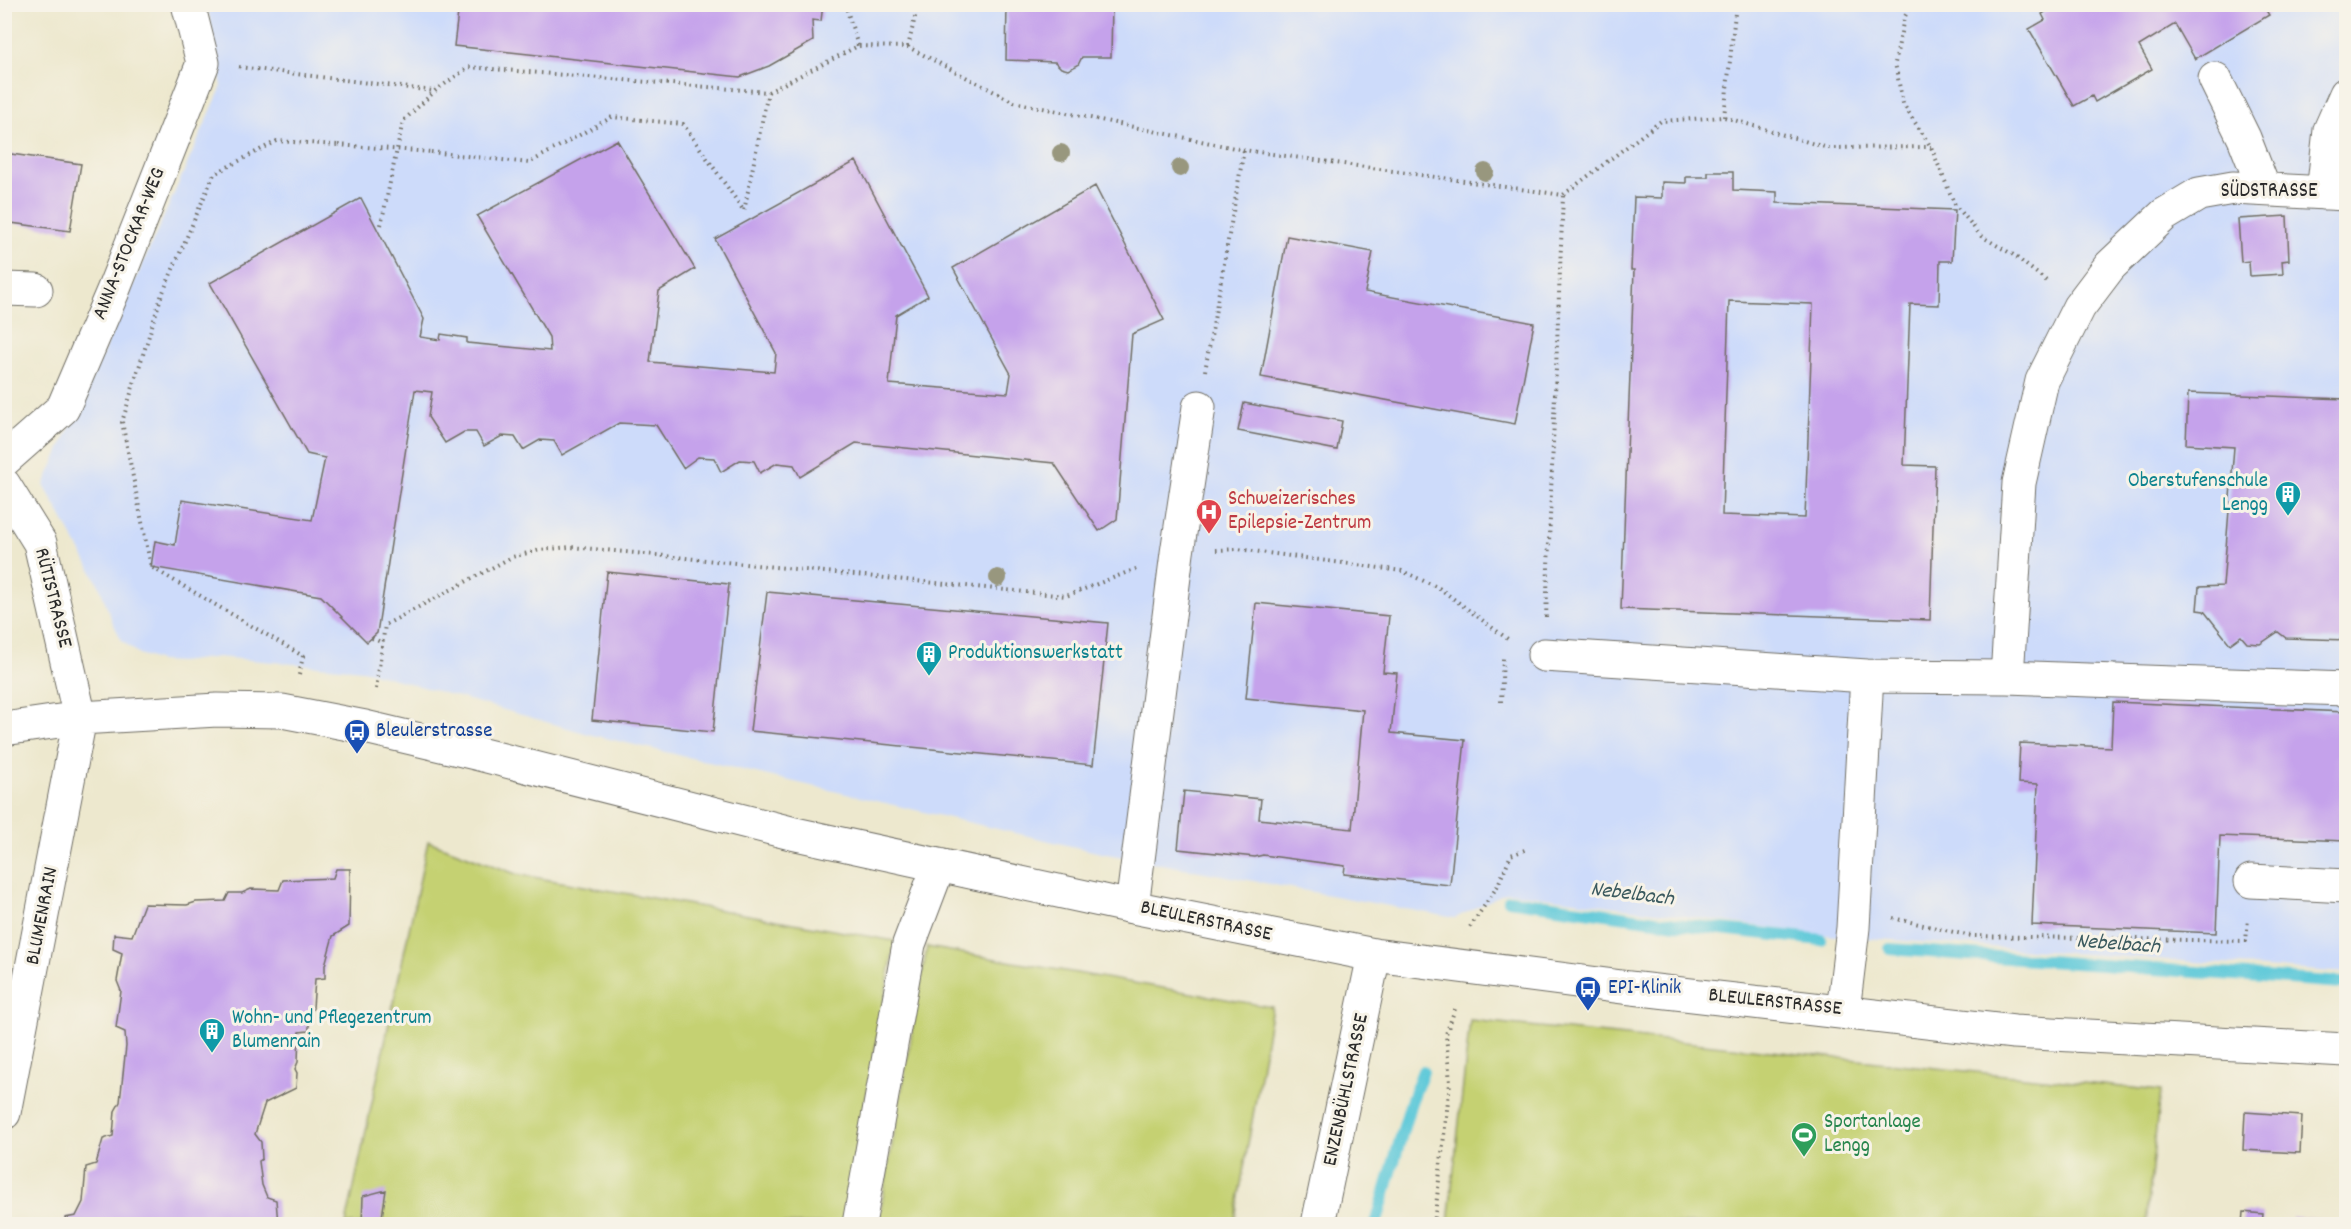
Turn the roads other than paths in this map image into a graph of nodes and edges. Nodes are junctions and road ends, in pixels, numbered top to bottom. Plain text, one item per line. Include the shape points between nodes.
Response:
1 (188, 4) edge
2 (2215, 79) dead end
3 (2346, 94) edge
4 (2264, 189) junction
5 (2335, 193) edge
6 (1198, 407) road end
7 (4, 460) edge
8 (4, 485) edge
9 (1544, 656) road end
10 (1867, 676) junction
11 (2007, 677) junction
12 (2346, 689) edge
13 (80, 718) junction
14 (4, 729) edge
15 (939, 865) junction
16 (2251, 882) road end
17 (2346, 886) edge
18 (1132, 907) junction
19 (1374, 955) junction
20 (1844, 1011) junction
21 (2346, 1050) edge
22 (4, 1113) edge
23 (859, 1224) edge
24 (1318, 1224) edge

1 - 7 street, ANNA-STOCKAR-WEG via 203,63 113,291 63,408
2 - 4 street
3 - 5 street via 2330,130
4 - 5 street, SÜDSTRASSE
4 - 11 street, SÜDSTRASSE via 2233,188 2199,194 2163,215 2110,266 2079,307 2042,381 2019,483
6 - 18 street
8 - 13 street, RÜTISTRASSE via 40,543
9 - 10 street
10 - 11 street
10 - 20 street
11 - 12 street
13 - 14 street, BLEULERSTRASSE
13 - 15 street, BLEULERSTRASSE via 217,710 282,711 365,727
13 - 22 street, BLUMENRAIN
15 - 18 street, BLEULERSTRASSE
15 - 23 street via 909,944
16 - 17 street
18 - 19 street, BLEULERSTRASSE
19 - 20 street, BLEULERSTRASSE
19 - 24 street, ENZENBÜHLSTRASSE
20 - 21 street, BLEULERSTRASSE via 2014,1032

